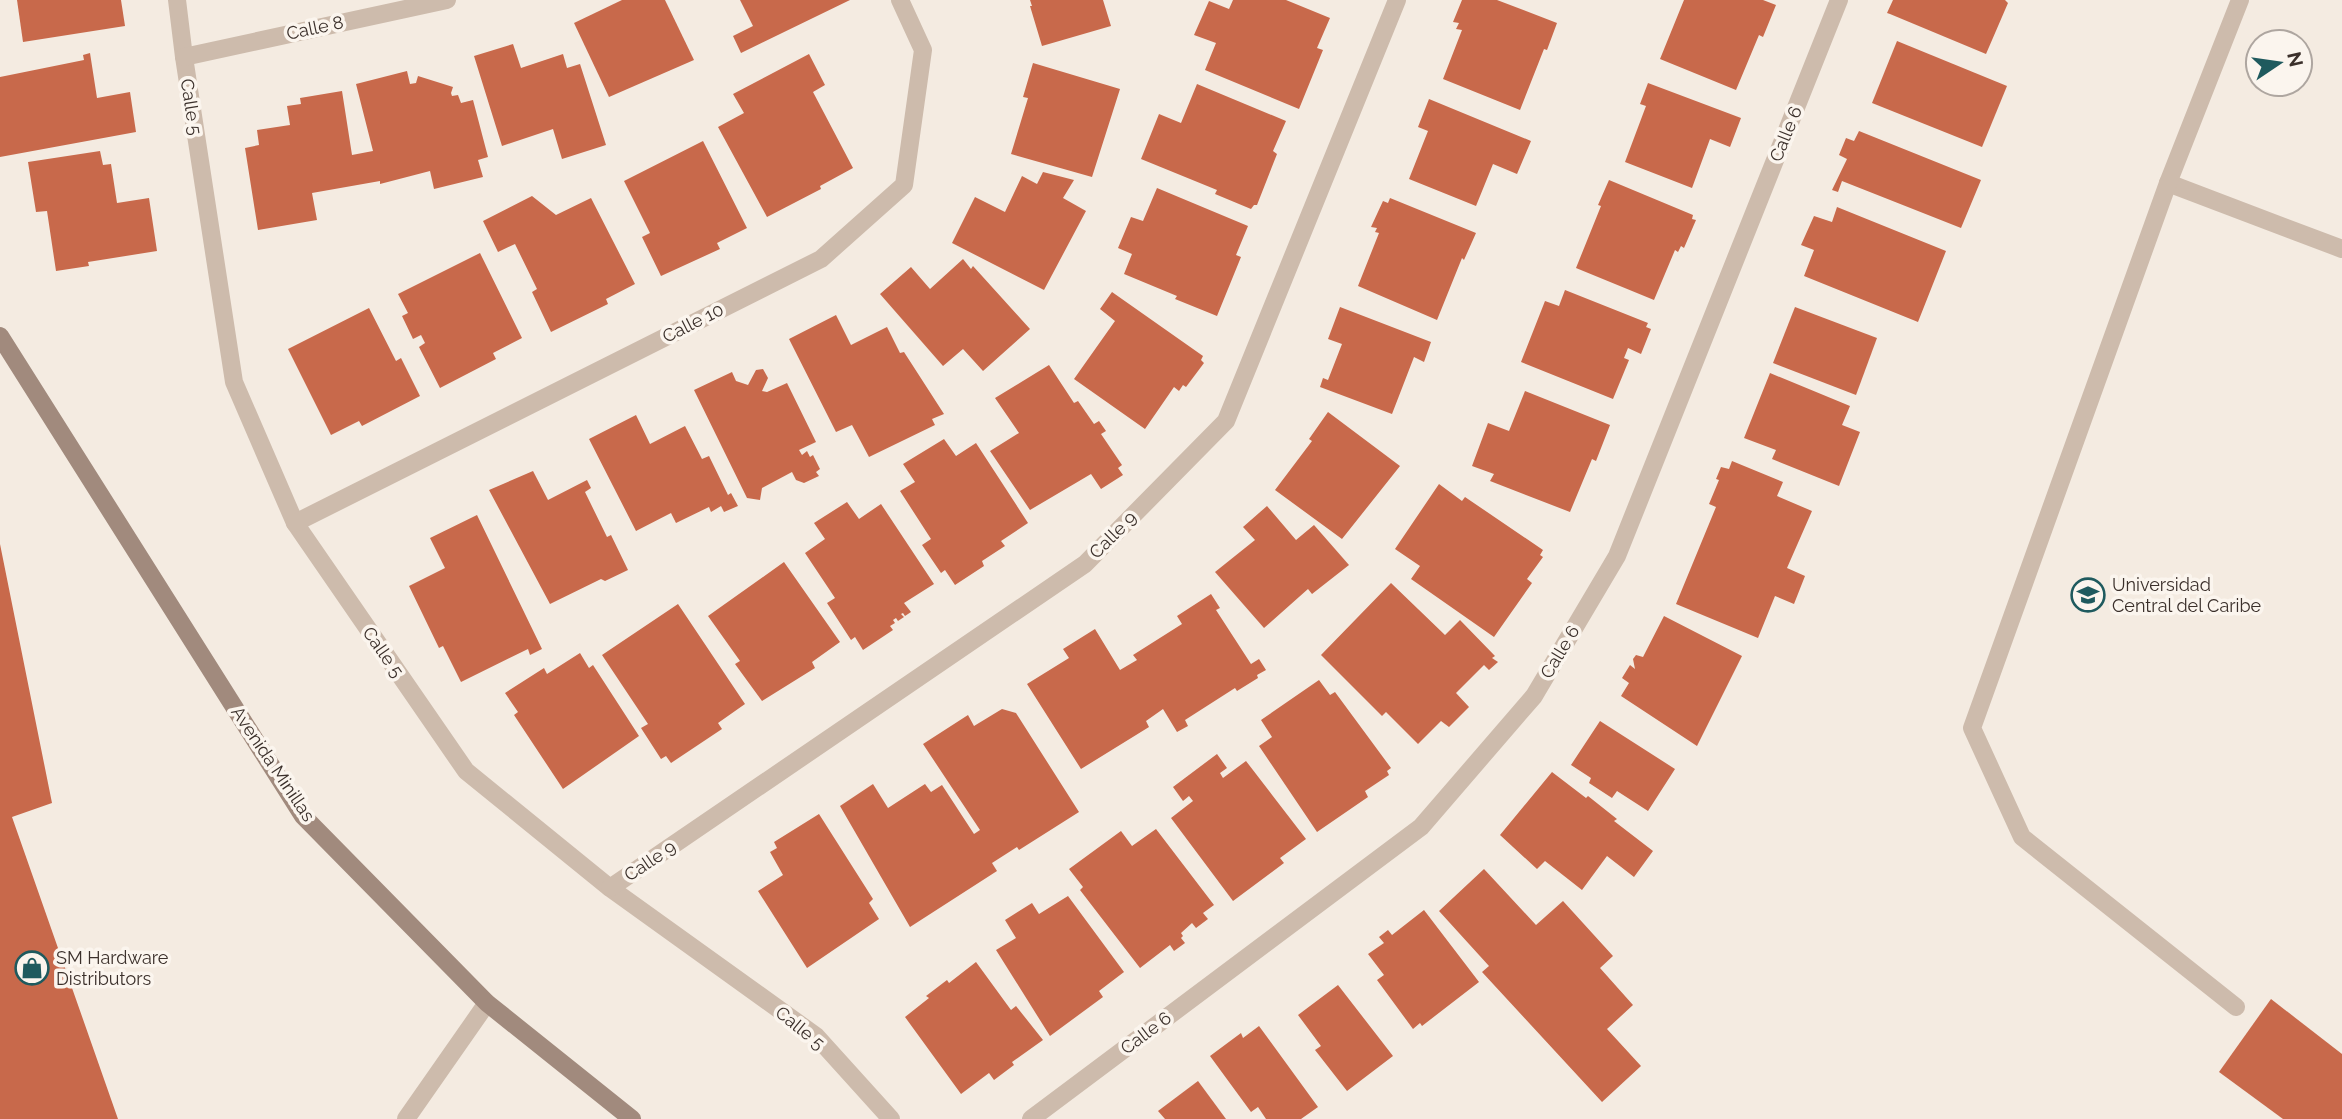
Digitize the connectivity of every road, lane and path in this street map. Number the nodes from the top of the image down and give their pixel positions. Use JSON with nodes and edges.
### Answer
{"nodes":[{"id":1,"x":177,"y":0,"type":"edge"},
{"id":2,"x":447,"y":0,"type":"edge"},
{"id":3,"x":900,"y":0,"type":"edge"},
{"id":4,"x":1397,"y":0,"type":"edge"},
{"id":5,"x":1839,"y":0,"type":"edge"},
{"id":6,"x":2240,"y":0,"type":"edge"},
{"id":7,"x":184,"y":57,"type":"junction"},
{"id":8,"x":2168,"y":183,"type":"junction"},
{"id":9,"x":2342,"y":249,"type":"edge"},
{"id":10,"x":0,"y":336,"type":"edge"},
{"id":11,"x":295,"y":523,"type":"junction"},
{"id":12,"x":610,"y":888,"type":"junction"},
{"id":13,"x":487,"y":1003,"type":"junction"},
{"id":14,"x":2236,"y":1007,"type":"dead end"},
{"id":15,"x":405,"y":1119,"type":"edge"},
{"id":16,"x":632,"y":1119,"type":"edge"},
{"id":17,"x":891,"y":1119,"type":"edge"},
{"id":18,"x":1031,"y":1119,"type":"edge"}],
"edges":[{"from":1,"to":7,"type":"street","name":"Calle 5"},
{"from":2,"to":7,"type":"street","name":"Calle 8"},
{"from":3,"to":11,"type":"street","name":"Calle 10"},
{"from":4,"to":12,"type":"street","name":"Calle 9"},
{"from":5,"to":18,"type":"street","name":"Calle 6"},
{"from":6,"to":8,"type":"street"},
{"from":7,"to":11,"type":"street","name":"Calle 5"},
{"from":8,"to":9,"type":"street"},
{"from":8,"to":14,"type":"street"},
{"from":10,"to":13,"type":"main road","name":"Avenida Minillas"},
{"from":11,"to":12,"type":"street","name":"Calle 5"},
{"from":12,"to":17,"type":"street","name":"Calle 5"},
{"from":13,"to":15,"type":"street"},
{"from":13,"to":16,"type":"main road","name":"Avenida Minillas"}]}
